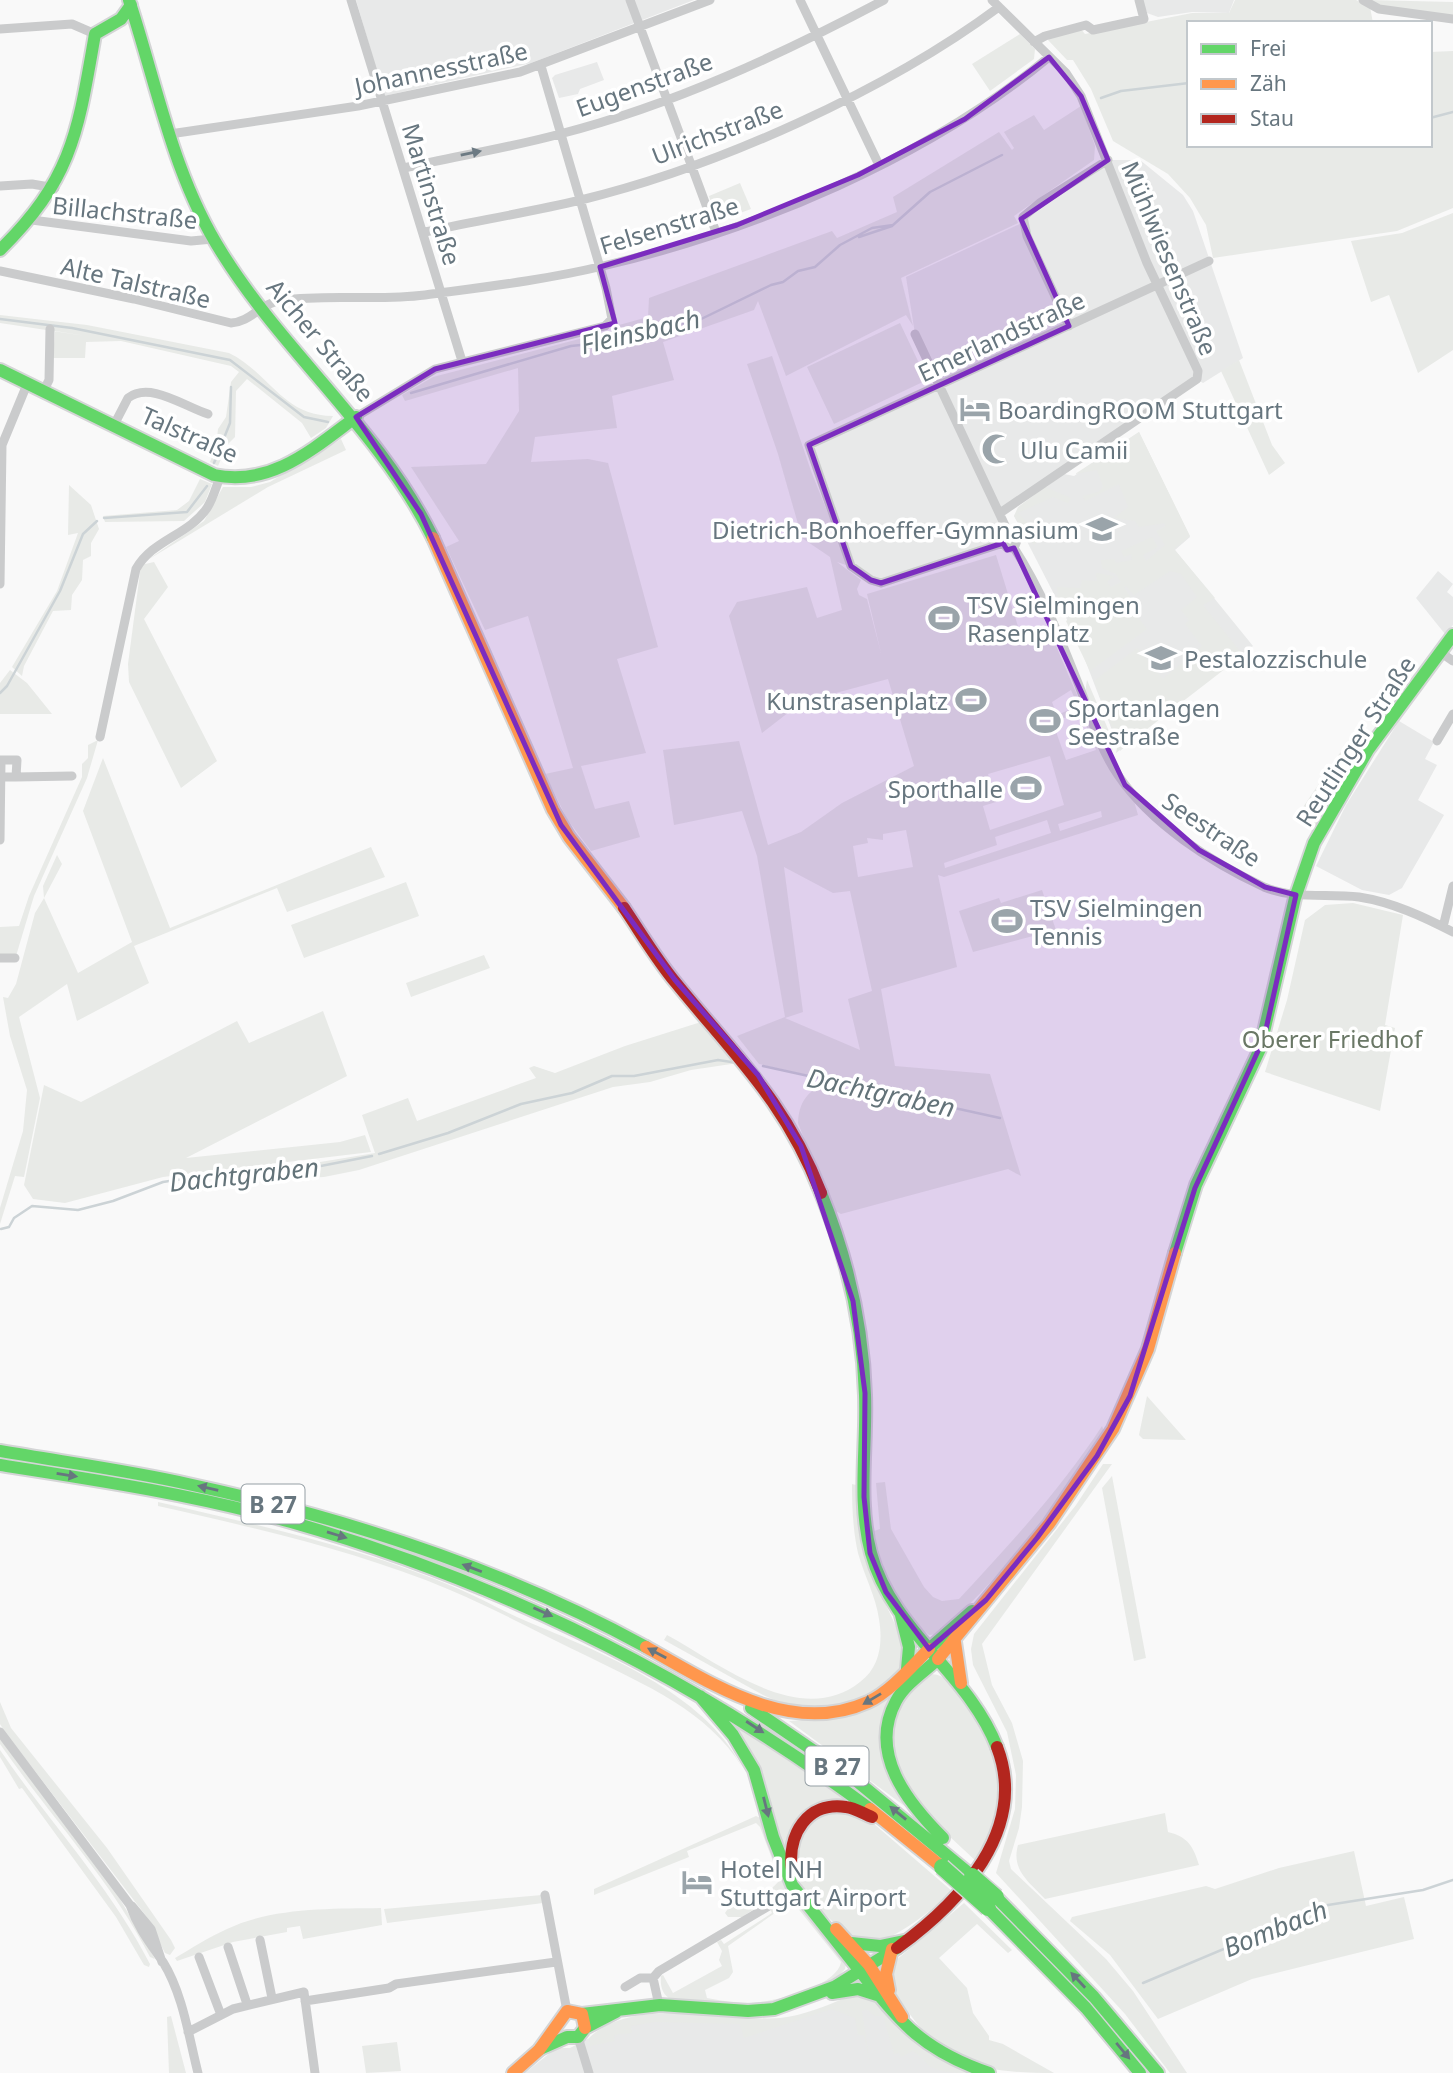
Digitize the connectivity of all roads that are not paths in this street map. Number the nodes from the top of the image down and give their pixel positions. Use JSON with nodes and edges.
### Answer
{"nodes":[{"id":1,"x":351,"y":0,"type":"edge"},
{"id":2,"x":630,"y":0,"type":"edge"},
{"id":3,"x":710,"y":0,"type":"edge"},
{"id":4,"x":800,"y":0,"type":"edge"},
{"id":5,"x":884,"y":0,"type":"edge"},
{"id":6,"x":992,"y":0,"type":"edge"},
{"id":7,"x":1139,"y":0,"type":"edge"},
{"id":8,"x":1363,"y":0,"type":"edge"},
{"id":9,"x":130,"y":3,"type":"edge"},
{"id":10,"x":999,"y":7,"type":"junction"},
{"id":11,"x":1453,"y":19,"type":"edge"},
{"id":12,"x":640,"y":28,"type":"junction"},
{"id":13,"x":0,"y":29,"type":"edge"},
{"id":14,"x":95,"y":34,"type":"junction"},
{"id":15,"x":817,"y":35,"type":"junction"},
{"id":16,"x":1034,"y":42,"type":"junction"},
{"id":17,"x":1049,"y":57,"type":"junction"},
{"id":18,"x":541,"y":66,"type":"junction"},
{"id":19,"x":666,"y":98,"type":"junction"},
{"id":20,"x":847,"y":99,"type":"junction"},
{"id":21,"x":383,"y":101,"type":"junction"},
{"id":22,"x":170,"y":134,"type":"junction"},
{"id":23,"x":561,"y":134,"type":"junction"},
{"id":24,"x":1108,"y":160,"type":"junction"},
{"id":25,"x":691,"y":164,"type":"junction"},
{"id":26,"x":878,"y":165,"type":"junction"},
{"id":27,"x":404,"y":168,"type":"junction"},
{"id":28,"x":0,"y":186,"type":"edge"},
{"id":29,"x":55,"y":188,"type":"junction"},
{"id":30,"x":581,"y":200,"type":"junction"},
{"id":31,"x":32,"y":220,"type":"junction"},
{"id":32,"x":425,"y":232,"type":"junction"},
{"id":33,"x":716,"y":232,"type":"junction"},
{"id":34,"x":214,"y":239,"type":"junction"},
{"id":35,"x":0,"y":250,"type":"edge"},
{"id":36,"x":1209,"y":261,"type":"dead end"},
{"id":37,"x":600,"y":267,"type":"junction"},
{"id":38,"x":0,"y":271,"type":"edge"},
{"id":39,"x":1157,"y":285,"type":"junction"},
{"id":40,"x":442,"y":292,"type":"junction"},
{"id":41,"x":260,"y":309,"type":"junction"},
{"id":42,"x":1069,"y":326,"type":"junction"},
{"id":43,"x":50,"y":329,"type":"dead end"},
{"id":44,"x":915,"y":334,"type":"dead end"},
{"id":45,"x":462,"y":361,"type":"junction"},
{"id":46,"x":0,"y":370,"type":"edge"},
{"id":47,"x":28,"y":382,"type":"junction"},
{"id":48,"x":938,"y":386,"type":"junction"},
{"id":49,"x":44,"y":390,"type":"junction"},
{"id":50,"x":208,"y":414,"type":"dead end"},
{"id":51,"x":356,"y":417,"type":"junction"},
{"id":52,"x":114,"y":425,"type":"junction"},
{"id":53,"x":1,"y":456,"type":"edge"},
{"id":54,"x":220,"y":477,"type":"junction"},
{"id":55,"x":1000,"y":513,"type":"junction"},
{"id":56,"x":1009,"y":534,"type":"junction"},
{"id":57,"x":1,"y":539,"type":"edge"},
{"id":58,"x":1003,"y":543,"type":"junction"},
{"id":59,"x":1014,"y":548,"type":"junction"},
{"id":60,"x":0,"y":584,"type":"edge"},
{"id":61,"x":1453,"y":635,"type":"edge"},
{"id":62,"x":1447,"y":656,"type":"edge"},
{"id":63,"x":1453,"y":714,"type":"edge"},
{"id":64,"x":100,"y":737,"type":"dead end"},
{"id":65,"x":1437,"y":741,"type":"dead end"},
{"id":66,"x":72,"y":776,"type":"dead end"},
{"id":67,"x":1,"y":777,"type":"edge"},
{"id":68,"x":16,"y":777,"type":"junction"},
{"id":69,"x":0,"y":840,"type":"edge"},
{"id":70,"x":1453,"y":886,"type":"edge"},
{"id":71,"x":1296,"y":895,"type":"junction"},
{"id":72,"x":1443,"y":927,"type":"junction"},
{"id":73,"x":1453,"y":932,"type":"edge"},
{"id":74,"x":0,"y":958,"type":"edge"},
{"id":75,"x":15,"y":958,"type":"dead end"},
{"id":76,"x":0,"y":1451,"type":"edge"},
{"id":77,"x":0,"y":1465,"type":"edge"},
{"id":78,"x":986,"y":1600,"type":"junction"},
{"id":79,"x":901,"y":1615,"type":"junction"},
{"id":80,"x":955,"y":1642,"type":"junction"},
{"id":81,"x":934,"y":1654,"type":"junction"},
{"id":82,"x":907,"y":1669,"type":"junction"},
{"id":83,"x":961,"y":1683,"type":"junction"},
{"id":84,"x":716,"y":1686,"type":"junction"},
{"id":85,"x":697,"y":1691,"type":"junction"},
{"id":86,"x":0,"y":1732,"type":"edge"},
{"id":87,"x":884,"y":1819,"type":"junction"},
{"id":88,"x":946,"y":1862,"type":"junction"},
{"id":89,"x":545,"y":1895,"type":"dead end"},
{"id":90,"x":779,"y":1900,"type":"dead end"},
{"id":91,"x":992,"y":1903,"type":"junction"},
{"id":92,"x":260,"y":1940,"type":"dead end"},
{"id":93,"x":851,"y":1942,"type":"junction"},
{"id":94,"x":898,"y":1945,"type":"junction"},
{"id":95,"x":228,"y":1947,"type":"dead end"},
{"id":96,"x":199,"y":1957,"type":"dead end"},
{"id":97,"x":556,"y":1962,"type":"junction"},
{"id":98,"x":864,"y":1968,"type":"junction"},
{"id":99,"x":653,"y":1978,"type":"junction"},
{"id":100,"x":625,"y":1987,"type":"dead end"},
{"id":101,"x":883,"y":1994,"type":"junction"},
{"id":102,"x":821,"y":1995,"type":"junction"},
{"id":103,"x":272,"y":1997,"type":"junction"},
{"id":104,"x":304,"y":1997,"type":"junction"},
{"id":105,"x":247,"y":2004,"type":"junction"},
{"id":106,"x":659,"y":2005,"type":"junction"},
{"id":107,"x":221,"y":2015,"type":"junction"},
{"id":108,"x":573,"y":2025,"type":"junction"},
{"id":109,"x":188,"y":2032,"type":"junction"},
{"id":110,"x":198,"y":2073,"type":"edge"},
{"id":111,"x":315,"y":2073,"type":"edge"},
{"id":112,"x":513,"y":2073,"type":"edge"},
{"id":113,"x":589,"y":2073,"type":"edge"},
{"id":114,"x":989,"y":2073,"type":"edge"},
{"id":115,"x":1140,"y":2073,"type":"edge"},
{"id":116,"x":1158,"y":2073,"type":"edge"}],
"edges":[{"from":1,"to":21,"type":"street","name":"Martinstraße"},
{"from":2,"to":12,"type":"street"},
{"from":3,"to":12,"type":"street","name":"Johannesstraße"},
{"from":4,"to":15,"type":"street"},
{"from":5,"to":15,"type":"street","name":"Eugenstraße"},
{"from":6,"to":10,"type":"street","name":"Mühlwiesenstraße"},
{"from":7,"to":16,"type":"street"},
{"from":8,"to":11,"type":"street"},
{"from":9,"to":14,"type":"main road"},
{"from":9,"to":22,"type":"main road","name":"Aicher Straße"},
{"from":10,"to":16,"type":"street","name":"Mühlwiesenstraße"},
{"from":10,"to":20,"type":"street","name":"Ulrichstraße"},
{"from":12,"to":18,"type":"street","name":"Johannesstraße"},
{"from":12,"to":19,"type":"street"},
{"from":13,"to":14,"type":"street"},
{"from":14,"to":29,"type":"main road"},
{"from":15,"to":19,"type":"street","name":"Eugenstraße"},
{"from":15,"to":20,"type":"street"},
{"from":16,"to":17,"type":"street","name":"Mühlwiesenstraße"},
{"from":17,"to":24,"type":"street","name":"Mühlwiesenstraße"},
{"from":17,"to":26,"type":"street","name":"Felsenstraße"},
{"from":18,"to":21,"type":"street","name":"Johannesstraße"},
{"from":18,"to":23,"type":"street"},
{"from":19,"to":23,"type":"street","name":"Eugenstraße"},
{"from":19,"to":25,"type":"street"},
{"from":20,"to":25,"type":"street","name":"Ulrichstraße"},
{"from":20,"to":26,"type":"street"},
{"from":21,"to":22,"type":"street","name":"Johannesstraße"},
{"from":21,"to":27,"type":"street","name":"Martinstraße"},
{"from":22,"to":34,"type":"main road","name":"Aicher Straße"},
{"from":27,"to":23,"type":"street","name":"Eugenstraße","one_way":true},
{"from":23,"to":30,"type":"street"},
{"from":24,"to":39,"type":"street","name":"Mühlwiesenstraße"},
{"from":24,"to":42,"type":"street"},
{"from":25,"to":30,"type":"street","name":"Ulrichstraße"},
{"from":25,"to":33,"type":"street"},
{"from":26,"to":33,"type":"street","name":"Felsenstraße"},
{"from":27,"to":32,"type":"street","name":"Martinstraße"},
{"from":28,"to":29,"type":"street"},
{"from":29,"to":31,"type":"main road"},
{"from":30,"to":32,"type":"street","name":"Ulrichstraße"},
{"from":30,"to":37,"type":"street"},
{"from":31,"to":34,"type":"street","name":"Billachstraße"},
{"from":31,"to":35,"type":"main road"},
{"from":32,"to":40,"type":"street","name":"Martinstraße"},
{"from":33,"to":37,"type":"street","name":"Felsenstraße"},
{"from":34,"to":41,"type":"main road","name":"Aicher Straße"},
{"from":36,"to":39,"type":"street","name":"Emerlandstraße"},
{"from":37,"to":40,"type":"street","name":"Felsenstraße"},
{"from":37,"to":45,"type":"street"},
{"from":38,"to":41,"type":"street","name":"Alte Talstraße"},
{"from":39,"to":42,"type":"street","name":"Emerlandstraße"},
{"from":39,"to":55,"type":"street","name":"Mühlwiesenstraße"},
{"from":40,"to":41,"type":"street","name":"Felsenstraße"},
{"from":40,"to":45,"type":"street","name":"Martinstraße"},
{"from":41,"to":51,"type":"main road","name":"Aicher Straße"},
{"from":42,"to":48,"type":"street","name":"Emerlandstraße"},
{"from":43,"to":49,"type":"street"},
{"from":44,"to":48,"type":"street","name":"Seestraße"},
{"from":45,"to":51,"type":"street"},
{"from":46,"to":47,"type":"main road","name":"Talstraße"},
{"from":47,"to":49,"type":"main road","name":"Talstraße"},
{"from":47,"to":53,"type":"street"},
{"from":48,"to":55,"type":"street","name":"Seestraße"},
{"from":48,"to":58,"type":"street","name":"Emerlandstraße"},
{"from":49,"to":52,"type":"main road","name":"Talstraße"},
{"from":50,"to":52,"type":"street","name":"Talstraße"},
{"from":51,"to":54,"type":"main road","name":"Talstraße"},
{"from":51,"to":79,"type":"main road","name":"Aicher Straße"},
{"from":52,"to":54,"type":"main road","name":"Talstraße"},
{"from":53,"to":57,"type":"street"},
{"from":54,"to":64,"type":"street"},
{"from":55,"to":56,"type":"street","name":"Seestraße"},
{"from":56,"to":58,"type":"street"},
{"from":56,"to":59,"type":"street","name":"Seestraße"},
{"from":57,"to":60,"type":"street"},
{"from":58,"to":59,"type":"street"},
{"from":59,"to":71,"type":"street","name":"Seestraße"},
{"from":61,"to":62,"type":"main road","name":"Reutlinger Straße"},
{"from":62,"to":71,"type":"main road","name":"Reutlinger Straße"},
{"from":63,"to":65,"type":"street"},
{"from":66,"to":68,"type":"street"},
{"from":67,"to":68,"type":"street"},
{"from":67,"to":68,"type":"street"},
{"from":67,"to":69,"type":"street"},
{"from":70,"to":72,"type":"street"},
{"from":71,"to":72,"type":"street","name":"Seestraße"},
{"from":71,"to":78,"type":"main road","name":"Reutlinger Straße"},
{"from":72,"to":73,"type":"street","name":"Seestraße"},
{"from":74,"to":75,"type":"street"},
{"from":84,"to":76,"type":"main road","number":"B 27","one_way":true},
{"from":77,"to":85,"type":"main road","number":"B 27","one_way":true},
{"from":78,"to":80,"type":"main road"},
{"from":78,"to":81,"type":"main road"},
{"from":79,"to":81,"type":"main road"},
{"from":79,"to":82,"type":"main road"},
{"from":80,"to":81,"type":"main road"},
{"from":80,"to":83,"type":"main road"},
{"from":81,"to":82,"type":"main road"},
{"from":81,"to":83,"type":"main road"},
{"from":81,"to":88,"type":"main road"},
{"from":82,"to":84,"type":"main road","one_way":true},
{"from":83,"to":94,"type":"main road"},
{"from":88,"to":84,"type":"main road","number":"B 27","one_way":true},
{"from":85,"to":87,"type":"main road","number":"B 27","one_way":true},
{"from":85,"to":98,"type":"main road","one_way":true},
{"from":86,"to":109,"type":"street"},
{"from":87,"to":88,"type":"main road","number":"B 27"},
{"from":87,"to":93,"type":"main road","number":"B 27"},
{"from":88,"to":91,"type":"main road","number":"B 27","bridge":true},
{"from":89,"to":97,"type":"street"},
{"from":90,"to":99,"type":"street"},
{"from":91,"to":115,"type":"main road","number":"B 27","one_way":true},
{"from":116,"to":91,"type":"main road","number":"B 27","one_way":true},
{"from":92,"to":103,"type":"street"},
{"from":93,"to":94,"type":"main road"},
{"from":93,"to":98,"type":"main road"},
{"from":94,"to":98,"type":"main road"},
{"from":94,"to":101,"type":"main road"},
{"from":95,"to":105,"type":"street"},
{"from":96,"to":107,"type":"street"},
{"from":97,"to":104,"type":"street"},
{"from":97,"to":108,"type":"street"},
{"from":98,"to":101,"type":"main road"},
{"from":98,"to":102,"type":"main road"},
{"from":99,"to":100,"type":"street"},
{"from":99,"to":106,"type":"street"},
{"from":101,"to":102,"type":"main road"},
{"from":101,"to":114,"type":"main road"},
{"from":102,"to":106,"type":"main road"},
{"from":103,"to":104,"type":"street"},
{"from":103,"to":105,"type":"street"},
{"from":104,"to":111,"type":"street"},
{"from":105,"to":107,"type":"street"},
{"from":106,"to":108,"type":"main road"},
{"from":107,"to":109,"type":"street"},
{"from":108,"to":112,"type":"main road"},
{"from":108,"to":113,"type":"street"},
{"from":109,"to":110,"type":"street"}]}
